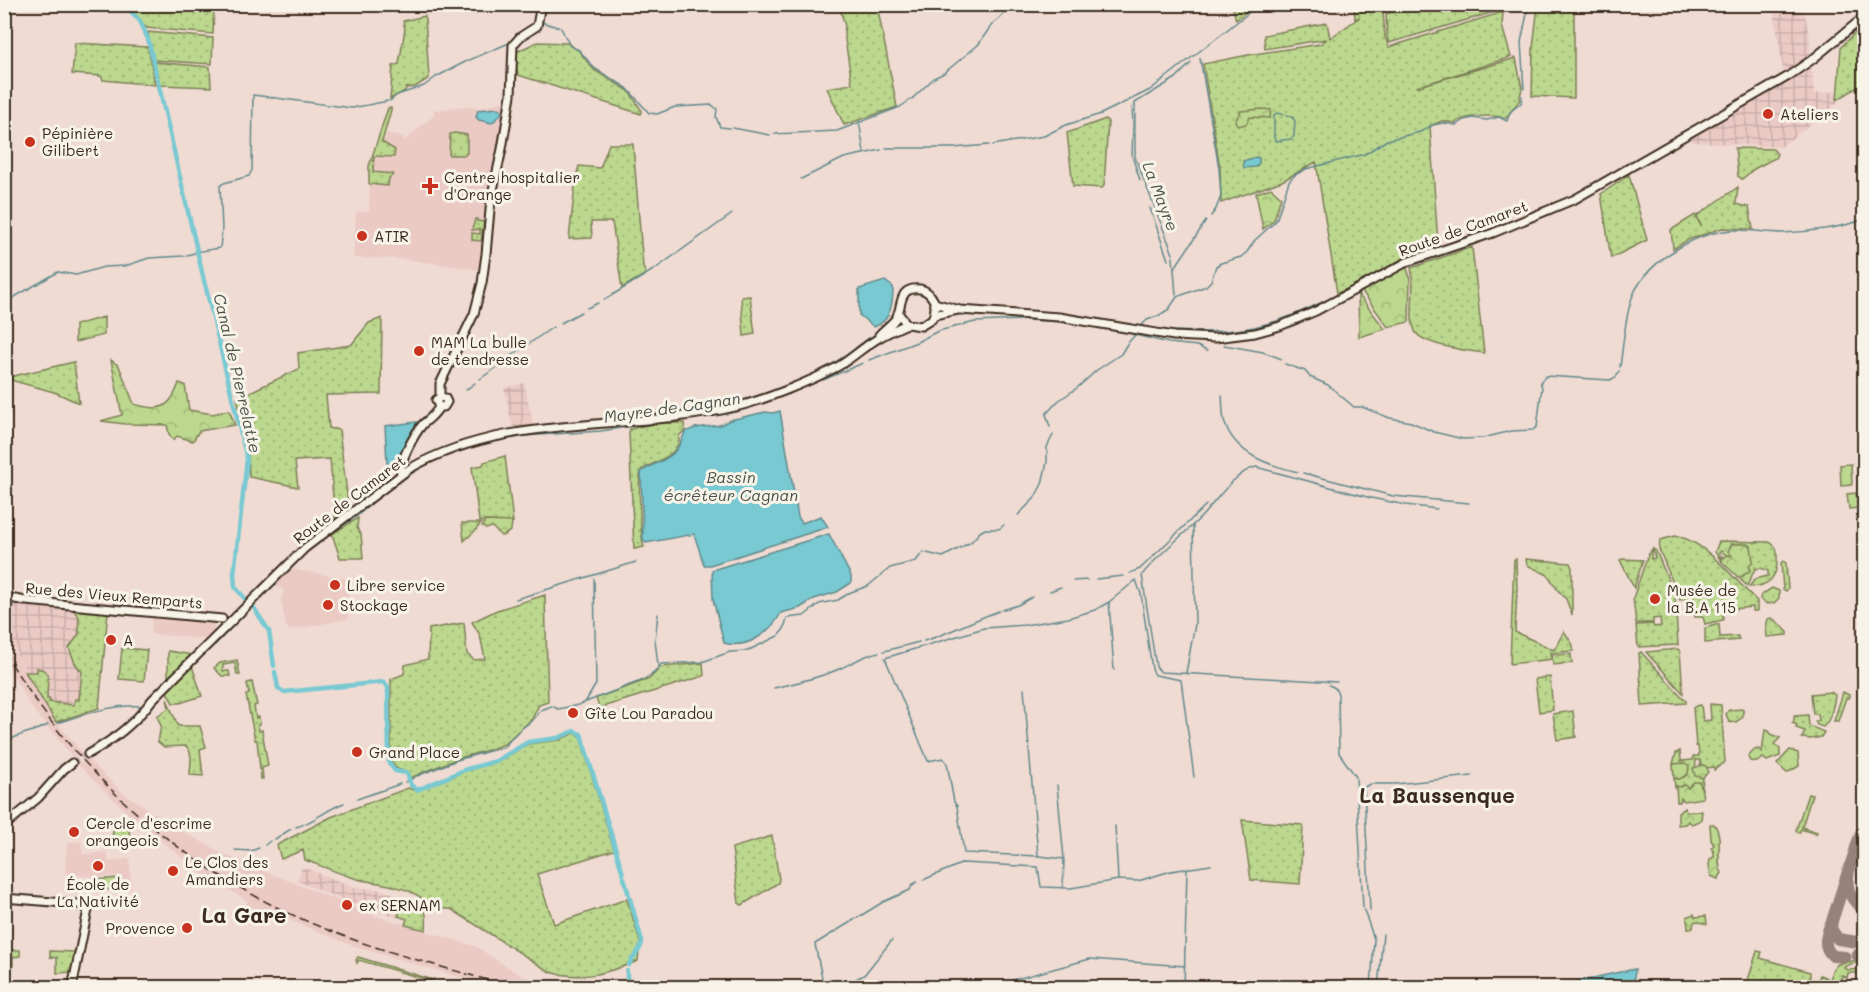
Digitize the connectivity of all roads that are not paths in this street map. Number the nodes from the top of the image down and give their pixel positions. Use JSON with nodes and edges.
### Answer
{"nodes":[{"id":1,"x":541,"y":4,"type":"edge"},
{"id":2,"x":1864,"y":17,"type":"edge"},
{"id":3,"x":934,"y":303,"type":"junction"},
{"id":4,"x":960,"y":310,"type":"junction"},
{"id":5,"x":898,"y":313,"type":"junction"},
{"id":6,"x":934,"y":315,"type":"junction"},
{"id":7,"x":907,"y":324,"type":"junction"},
{"id":8,"x":874,"y":341,"type":"junction"},
{"id":9,"x":401,"y":475,"type":"junction"},
{"id":10,"x":4,"y":597,"type":"edge"},
{"id":11,"x":226,"y":622,"type":"junction"},
{"id":12,"x":88,"y":754,"type":"tunnel mouth"},
{"id":13,"x":72,"y":763,"type":"tunnel mouth"},
{"id":14,"x":4,"y":824,"type":"edge"},
{"id":15,"x":4,"y":898,"type":"edge"},
{"id":16,"x":72,"y":987,"type":"edge"}],
"edges":[{"from":1,"to":9,"type":"main road"},
{"from":2,"to":4,"type":"main road","name":"Route de Camaret"},
{"from":3,"to":4,"type":"main road","name":"Route de Camaret"},
{"from":3,"to":5,"type":"main road","name":"Route de Camaret"},
{"from":3,"to":6,"type":"main road"},
{"from":4,"to":6,"type":"main road","name":"Route de Camaret"},
{"from":5,"to":7,"type":"main road"},
{"from":5,"to":8,"type":"main road","name":"Route de Camaret"},
{"from":6,"to":7,"type":"main road","name":"Route de Camaret"},
{"from":7,"to":8,"type":"main road","name":"Route de Camaret"},
{"from":8,"to":9,"type":"main road","name":"Route de Camaret"},
{"from":9,"to":11,"type":"main road","name":"Route de Camaret"},
{"from":10,"to":11,"type":"main road","name":"Rue des Vieux Remparts"},
{"from":11,"to":12,"type":"main road","name":"Route de Camaret"},
{"from":13,"to":14,"type":"main road"},
{"from":15,"to":16,"type":"main road"}]}
